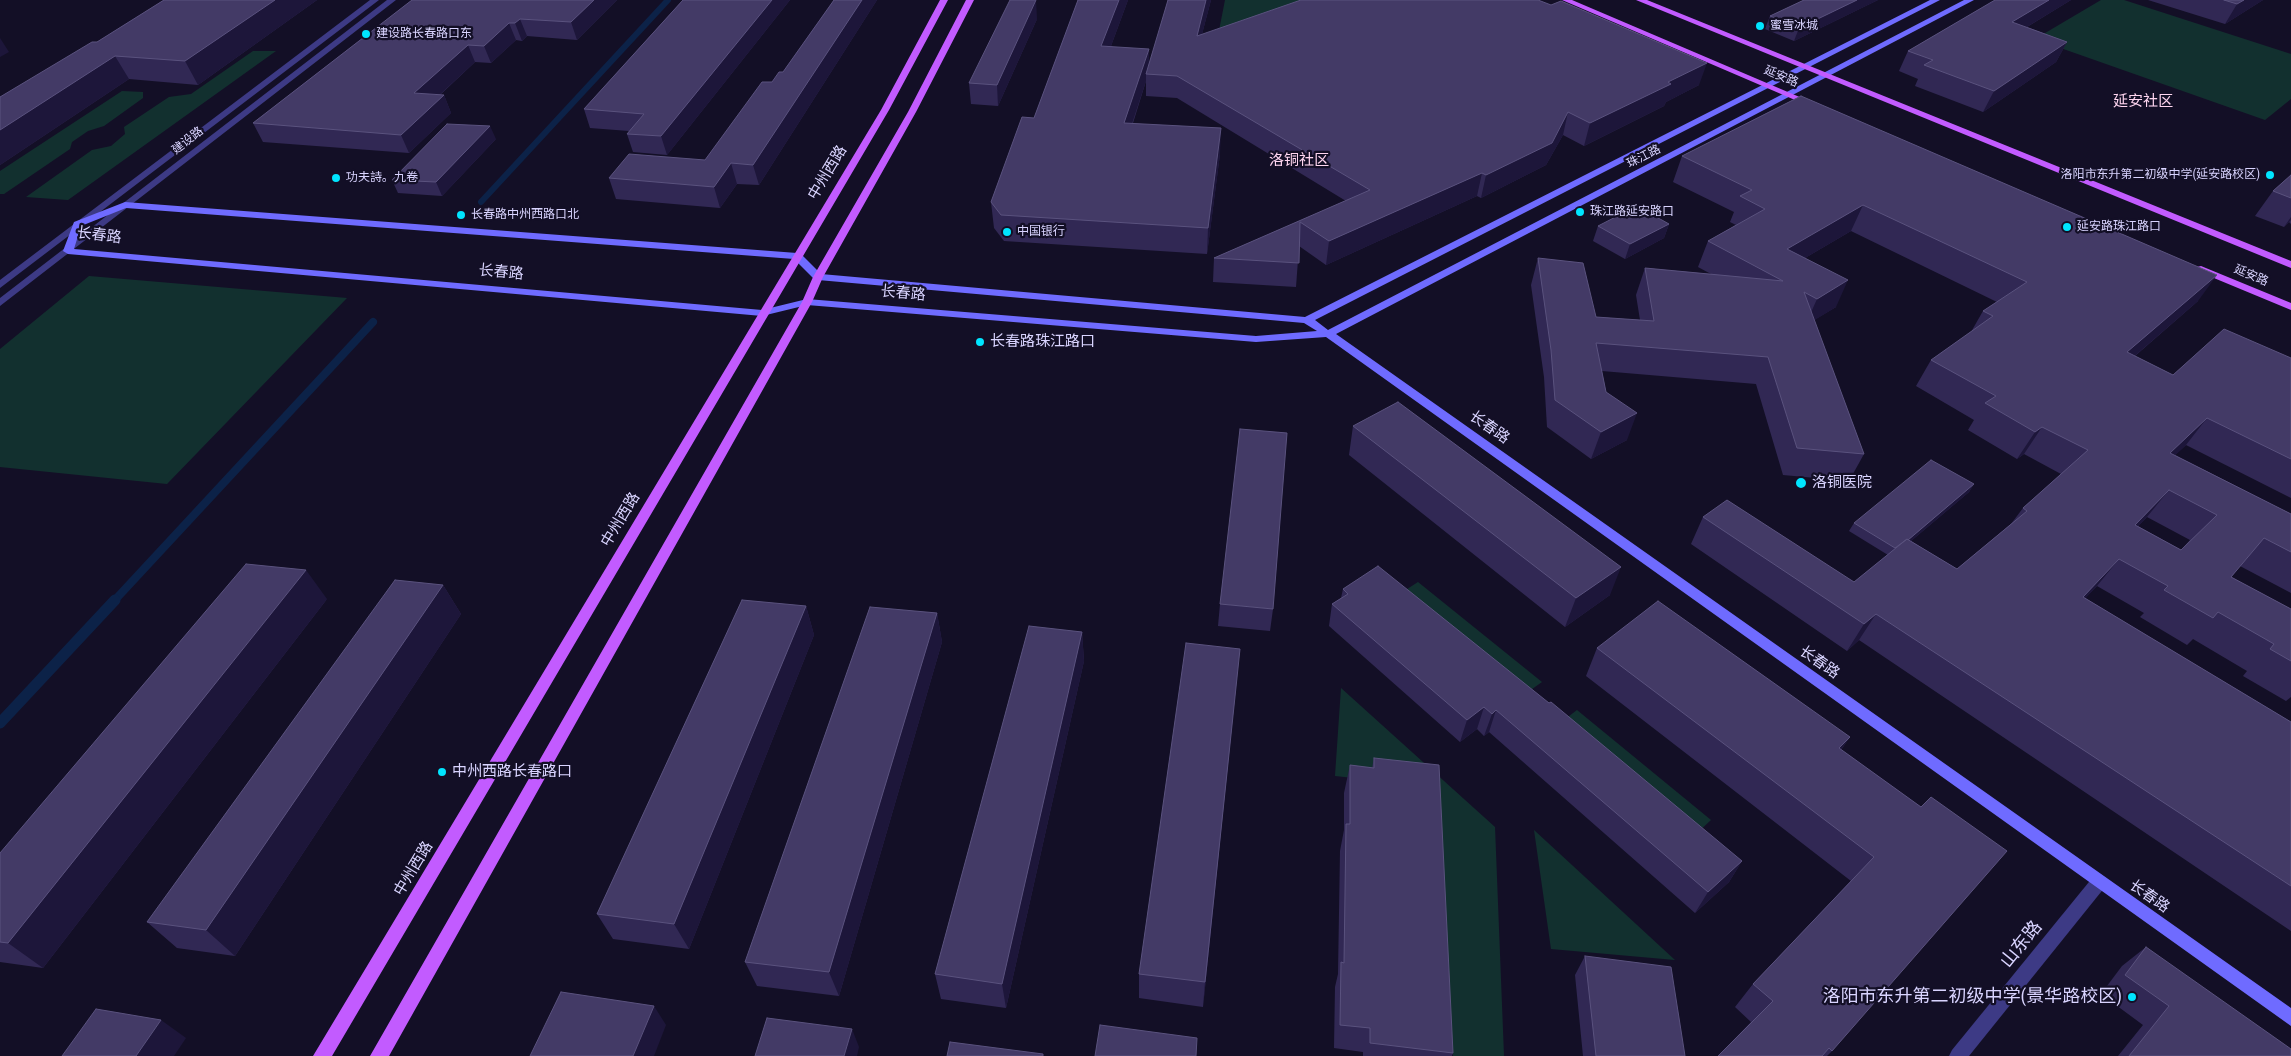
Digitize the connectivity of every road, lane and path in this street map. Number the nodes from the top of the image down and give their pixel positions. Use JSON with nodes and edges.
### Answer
{"nodes":[{"id":1,"x":375,"y":0,"type":"edge"},
{"id":2,"x":392,"y":0,"type":"edge"},
{"id":3,"x":944,"y":0,"type":"edge"},
{"id":4,"x":970,"y":0,"type":"edge"},
{"id":5,"x":1566,"y":0,"type":"edge"},
{"id":6,"x":1640,"y":0,"type":"edge"},
{"id":7,"x":1936,"y":0,"type":"edge"},
{"id":8,"x":1970,"y":0,"type":"edge"},
{"id":9,"x":1805,"y":68,"type":"junction"},
{"id":10,"x":1826,"y":76,"type":"junction"},
{"id":11,"x":1770,"y":86,"type":"junction"},
{"id":12,"x":1791,"y":95,"type":"junction"},
{"id":13,"x":1818,"y":107,"type":"edge"},
{"id":14,"x":126,"y":205,"type":"junction"},
{"id":15,"x":77,"y":224,"type":"junction"},
{"id":16,"x":68,"y":251,"type":"junction"},
{"id":17,"x":797,"y":256,"type":"junction"},
{"id":18,"x":2191,"y":264,"type":"edge"},
{"id":19,"x":2291,"y":265,"type":"edge"},
{"id":20,"x":818,"y":277,"type":"junction"},
{"id":21,"x":0,"y":285,"type":"edge"},
{"id":22,"x":807,"y":302,"type":"junction"},
{"id":23,"x":0,"y":303,"type":"edge"},
{"id":24,"x":2291,"y":307,"type":"edge"},
{"id":25,"x":762,"y":313,"type":"junction"},
{"id":26,"x":1307,"y":320,"type":"junction"},
{"id":27,"x":1328,"y":334,"type":"junction"},
{"id":28,"x":2099,"y":882,"type":"junction"},
{"id":29,"x":2291,"y":1018,"type":"edge"},
{"id":30,"x":322,"y":1056,"type":"edge"},
{"id":31,"x":379,"y":1056,"type":"edge"},
{"id":32,"x":1958,"y":1056,"type":"edge"}],
"edges":[{"from":1,"to":15,"type":"street","name":"建设路"},
{"from":2,"to":14,"type":"street","name":"建设路"},
{"from":3,"to":17,"type":"main road","name":"中州西路"},
{"from":4,"to":20,"type":"main road"},
{"from":5,"to":11,"type":"main road","name":"延安路"},
{"from":6,"to":9,"type":"main road","name":"延安路"},
{"from":7,"to":9,"type":"main road","name":"珠江路"},
{"from":8,"to":10,"type":"main road","name":"珠江路"},
{"from":9,"to":10,"type":"main road","name":"延安路"},
{"from":9,"to":11,"type":"main road","name":"珠江路"},
{"from":10,"to":12,"type":"main road","name":"珠江路"},
{"from":10,"to":19,"type":"main road","name":"延安路"},
{"from":11,"to":12,"type":"main road","name":"延安路"},
{"from":11,"to":26,"type":"main road","name":"珠江路"},
{"from":12,"to":13,"type":"main road","name":"延安路"},
{"from":12,"to":27,"type":"main road","name":"珠江路"},
{"from":14,"to":15,"type":"main road","name":"长春路"},
{"from":14,"to":16,"type":"street","name":"建设路"},
{"from":14,"to":17,"type":"main road","name":"长春路"},
{"from":15,"to":16,"type":"main road","name":"长春路"},
{"from":15,"to":21,"type":"street","name":"建设路"},
{"from":16,"to":23,"type":"street","name":"建设路"},
{"from":16,"to":25,"type":"main road","name":"长春路"},
{"from":17,"to":20,"type":"main road"},
{"from":17,"to":25,"type":"main road","name":"中州西路"},
{"from":18,"to":24,"type":"main road","name":"延安路"},
{"from":20,"to":22,"type":"main road"},
{"from":20,"to":26,"type":"main road","name":"长春路"},
{"from":22,"to":25,"type":"main road","name":"长春路"},
{"from":22,"to":27,"type":"main road","name":"长春路"},
{"from":22,"to":31,"type":"main road"},
{"from":25,"to":30,"type":"main road","name":"中州西路"},
{"from":26,"to":27,"type":"main road","name":"长春路"},
{"from":27,"to":28,"type":"main road","name":"长春路"},
{"from":28,"to":29,"type":"main road","name":"长春路"},
{"from":28,"to":32,"type":"street","name":"山东路"}]}
